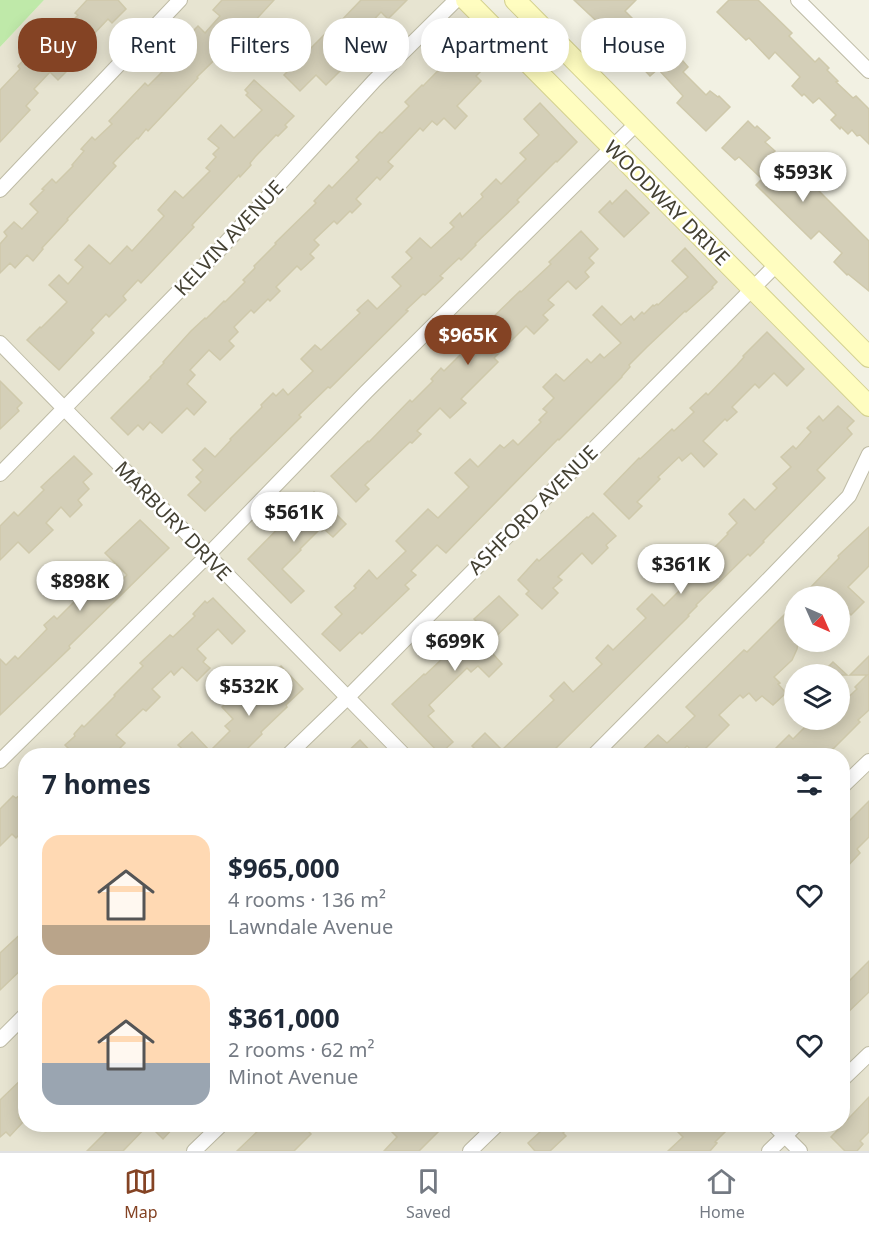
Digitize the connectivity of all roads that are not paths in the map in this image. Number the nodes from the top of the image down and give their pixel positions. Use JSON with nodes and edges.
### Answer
{"nodes":[{"id":1,"x":180,"y":0,"type":"edge"},
{"id":2,"x":456,"y":0,"type":"edge"},
{"id":3,"x":466,"y":0,"type":"edge"},
{"id":4,"x":515,"y":0,"type":"edge"},
{"id":5,"x":798,"y":0,"type":"edge"},
{"id":6,"x":869,"y":71,"type":"edge"},
{"id":7,"x":637,"y":123,"type":"junction"},
{"id":8,"x":612,"y":147,"type":"junction"},
{"id":9,"x":0,"y":190,"type":"edge"},
{"id":10,"x":777,"y":264,"type":"junction"},
{"id":11,"x":753,"y":289,"type":"junction"},
{"id":12,"x":0,"y":344,"type":"edge"},
{"id":13,"x":869,"y":357,"type":"edge"},
{"id":14,"x":869,"y":406,"type":"edge"},
{"id":15,"x":64,"y":409,"type":"junction"},
{"id":16,"x":869,"y":454,"type":"edge"},
{"id":17,"x":0,"y":474,"type":"edge"},
{"id":18,"x":208,"y":555,"type":"junction"},
{"id":19,"x":347,"y":698,"type":"junction"},
{"id":20,"x":295,"y":748,"type":"edge"},
{"id":21,"x":397,"y":748,"type":"edge"},
{"id":22,"x":601,"y":748,"type":"edge"},
{"id":23,"x":0,"y":761,"type":"edge"},
{"id":24,"x":869,"y":761,"type":"edge"},
{"id":25,"x":850,"y":779,"type":"edge"},
{"id":26,"x":18,"y":1022,"type":"edge"},
{"id":27,"x":0,"y":1040,"type":"edge"},
{"id":28,"x":869,"y":1054,"type":"edge"},
{"id":29,"x":850,"y":1072,"type":"edge"},
{"id":30,"x":214,"y":1132,"type":"edge"},
{"id":31,"x":490,"y":1132,"type":"edge"},
{"id":32,"x":780,"y":1132,"type":"edge"},
{"id":33,"x":788,"y":1132,"type":"edge"},
{"id":34,"x":784,"y":1136,"type":"junction"},
{"id":35,"x":194,"y":1151,"type":"edge"},
{"id":36,"x":470,"y":1151,"type":"edge"},
{"id":37,"x":769,"y":1151,"type":"edge"},
{"id":38,"x":800,"y":1151,"type":"edge"}],
"edges":[{"from":1,"to":9,"type":"street"},
{"from":2,"to":15,"type":"street","name":"KELVIN AVENUE"},
{"from":3,"to":8,"type":"street","name":"WOODWAY DRIVE"},
{"from":4,"to":7,"type":"street","name":"WOODWAY DRIVE"},
{"from":5,"to":6,"type":"street"},
{"from":7,"to":8,"type":"street"},
{"from":7,"to":10,"type":"street","name":"WOODWAY DRIVE"},
{"from":8,"to":11,"type":"street","name":"WOODWAY DRIVE"},
{"from":8,"to":18,"type":"street"},
{"from":10,"to":11,"type":"street","name":"ASHFORD AVENUE"},
{"from":10,"to":13,"type":"street","name":"WOODWAY DRIVE"},
{"from":11,"to":14,"type":"street","name":"WOODWAY DRIVE"},
{"from":11,"to":19,"type":"street","name":"ASHFORD AVENUE"},
{"from":12,"to":15,"type":"street","name":"MARBURY DRIVE"},
{"from":15,"to":17,"type":"street","name":"KELVIN AVENUE"},
{"from":15,"to":18,"type":"street","name":"MARBURY DRIVE"},
{"from":16,"to":22,"type":"street"},
{"from":18,"to":19,"type":"street","name":"MARBURY DRIVE"},
{"from":18,"to":23,"type":"street"},
{"from":19,"to":20,"type":"street","name":"ASHFORD AVENUE"},
{"from":19,"to":21,"type":"street","name":"MARBURY DRIVE"},
{"from":24,"to":25,"type":"street"},
{"from":26,"to":27,"type":"street"},
{"from":28,"to":29,"type":"street"},
{"from":30,"to":35,"type":"street"},
{"from":31,"to":36,"type":"street"},
{"from":32,"to":34,"type":"street"},
{"from":33,"to":34,"type":"street"},
{"from":34,"to":37,"type":"street"},
{"from":34,"to":38,"type":"street"}]}
